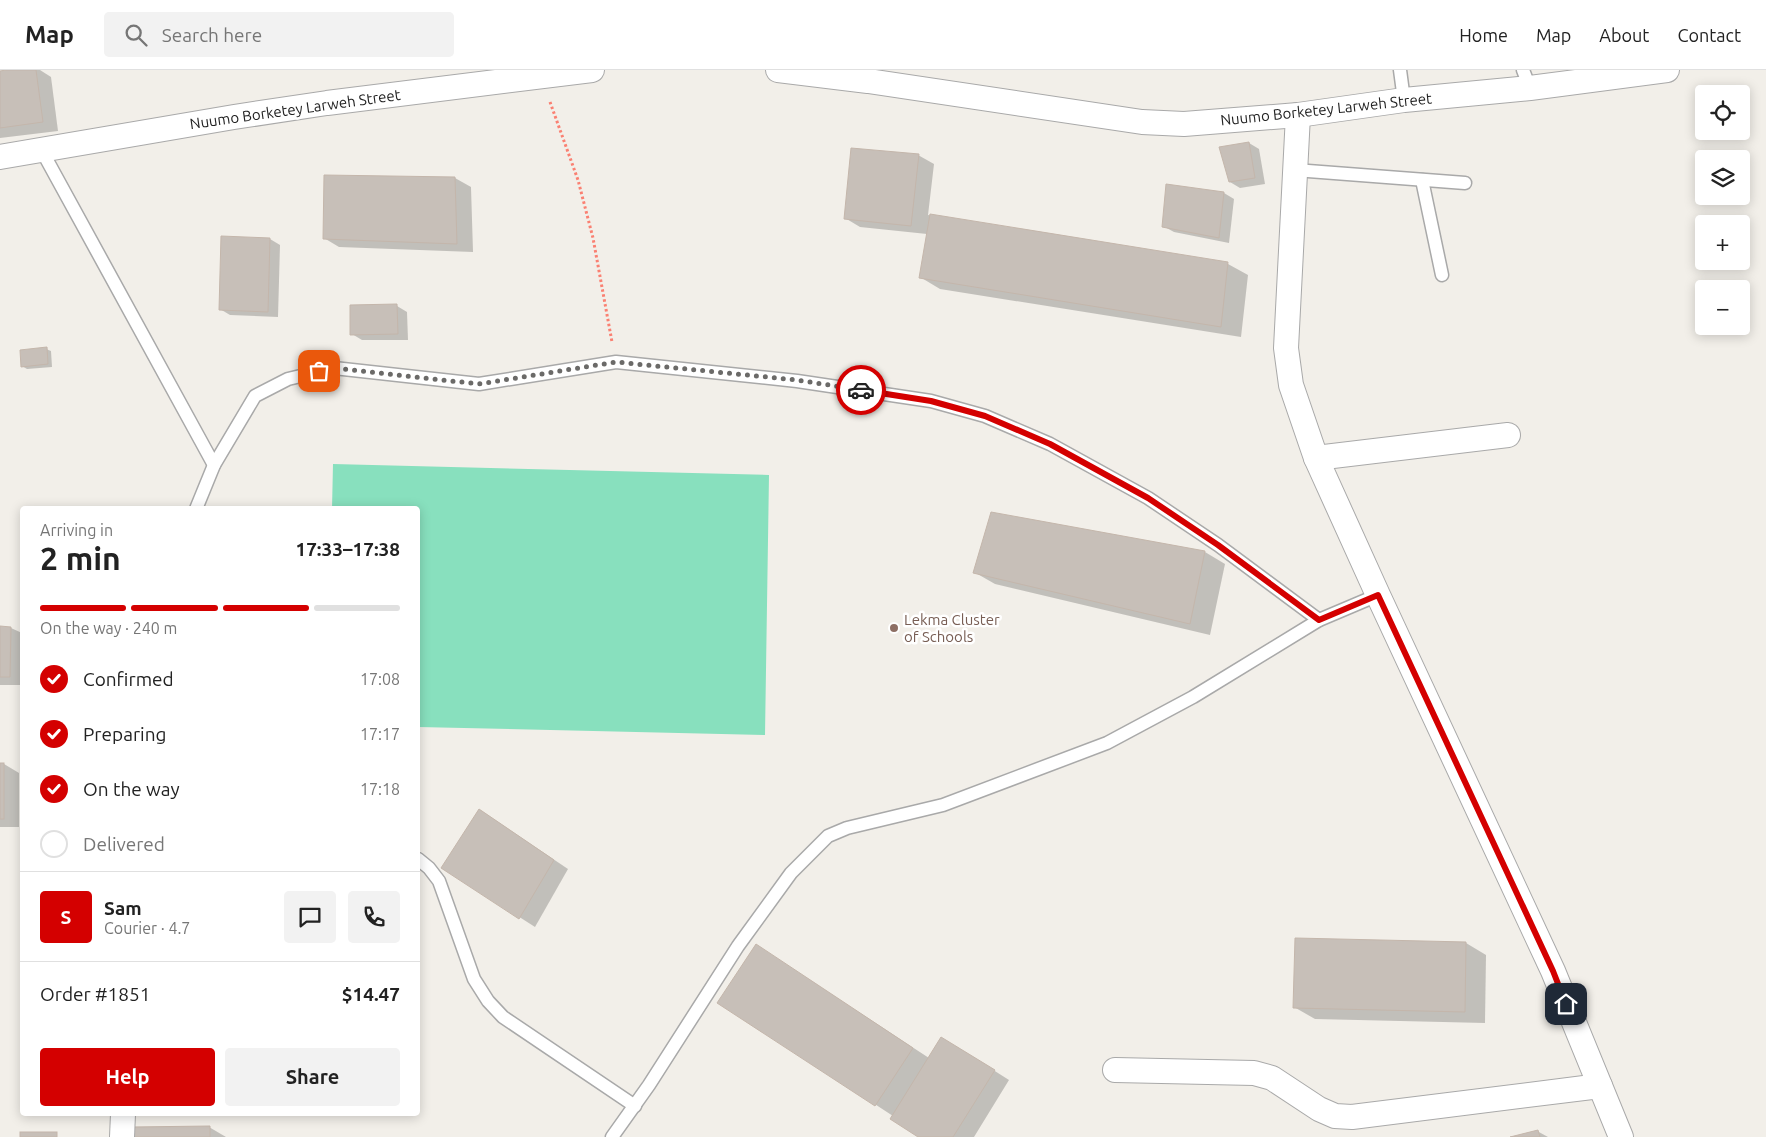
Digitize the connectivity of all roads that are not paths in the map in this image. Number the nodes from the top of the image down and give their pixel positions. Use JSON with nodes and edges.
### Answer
{"nodes":[{"id":1,"x":592,"y":70,"type":"edge"},
{"id":2,"x":778,"y":70,"type":"edge"},
{"id":3,"x":1400,"y":70,"type":"edge"},
{"id":4,"x":1667,"y":70,"type":"edge"},
{"id":5,"x":541,"y":73,"type":"edge"},
{"id":6,"x":1526,"y":79,"type":"edge"},
{"id":7,"x":1404,"y":100,"type":"junction"},
{"id":8,"x":1298,"y":116,"type":"junction"},
{"id":9,"x":42,"y":151,"type":"junction"},
{"id":10,"x":0,"y":157,"type":"edge"},
{"id":11,"x":1295,"y":170,"type":"junction"},
{"id":12,"x":1422,"y":180,"type":"junction"},
{"id":13,"x":1465,"y":183,"type":"dead end"},
{"id":14,"x":1442,"y":275,"type":"dead end"},
{"id":15,"x":1508,"y":434,"type":"dead end"},
{"id":16,"x":1316,"y":458,"type":"junction"},
{"id":17,"x":214,"y":465,"type":"junction"},
{"id":18,"x":197,"y":506,"type":"edge"},
{"id":19,"x":1378,"y":595,"type":"junction"},
{"id":20,"x":1319,"y":620,"type":"junction"},
{"id":21,"x":420,"y":861,"type":"edge"},
{"id":22,"x":1116,"y":1070,"type":"dead end"},
{"id":23,"x":1600,"y":1086,"type":"junction"},
{"id":24,"x":635,"y":1106,"type":"junction"},
{"id":25,"x":123,"y":1116,"type":"edge"},
{"id":26,"x":122,"y":1137,"type":"edge"},
{"id":27,"x":612,"y":1137,"type":"edge"},
{"id":28,"x":1621,"y":1137,"type":"edge"}],
"edges":[{"from":1,"to":5,"type":"street","name":"Nuumo Borketey Larweh Street"},
{"from":2,"to":8,"type":"street","name":"Nuumo Borketey Larweh Street"},
{"from":3,"to":7,"type":"lane"},
{"from":4,"to":6,"type":"street","name":"Nuumo Borketey Larweh Street"},
{"from":5,"to":9,"type":"street","name":"Nuumo Borketey Larweh Street"},
{"from":6,"to":7,"type":"street","name":"Nuumo Borketey Larweh Street"},
{"from":7,"to":8,"type":"street","name":"Nuumo Borketey Larweh Street"},
{"from":8,"to":11,"type":"street"},
{"from":9,"to":10,"type":"street","name":"Nuumo Borketey Larweh Street"},
{"from":9,"to":17,"type":"lane"},
{"from":11,"to":12,"type":"lane"},
{"from":11,"to":16,"type":"street"},
{"from":12,"to":13,"type":"lane"},
{"from":12,"to":14,"type":"lane"},
{"from":15,"to":16,"type":"street"},
{"from":16,"to":19,"type":"street"},
{"from":17,"to":18,"type":"lane"},
{"from":17,"to":20,"type":"lane"},
{"from":19,"to":20,"type":"lane"},
{"from":19,"to":23,"type":"street"},
{"from":20,"to":24,"type":"lane"},
{"from":21,"to":24,"type":"lane"},
{"from":22,"to":23,"type":"street"},
{"from":23,"to":28,"type":"street"},
{"from":24,"to":27,"type":"lane"},
{"from":25,"to":26,"type":"street"}]}
